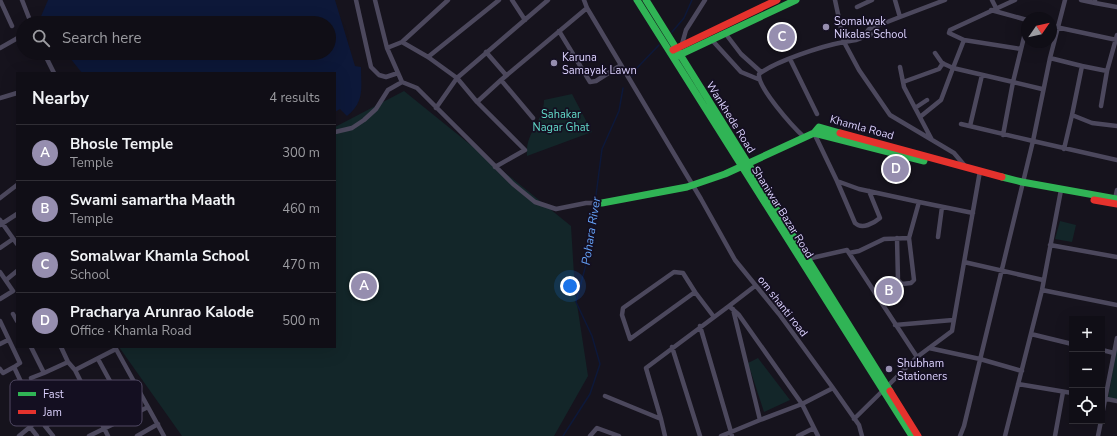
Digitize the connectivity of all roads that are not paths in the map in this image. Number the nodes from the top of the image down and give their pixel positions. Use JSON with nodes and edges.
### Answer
{"nodes":[{"id":1,"x":0,"y":0,"type":"edge"},
{"id":2,"x":22,"y":0,"type":"edge"},
{"id":3,"x":356,"y":0,"type":"edge"},
{"id":4,"x":375,"y":0,"type":"edge"},
{"id":5,"x":448,"y":0,"type":"edge"},
{"id":6,"x":499,"y":0,"type":"edge"},
{"id":7,"x":512,"y":0,"type":"edge"},
{"id":8,"x":548,"y":0,"type":"edge"},
{"id":9,"x":584,"y":0,"type":"edge"},
{"id":10,"x":637,"y":0,"type":"edge"},
{"id":11,"x":646,"y":0,"type":"edge"},
{"id":12,"x":704,"y":0,"type":"edge"},
{"id":13,"x":777,"y":0,"type":"edge"},
{"id":14,"x":796,"y":0,"type":"edge"},
{"id":15,"x":835,"y":0,"type":"edge"},
{"id":16,"x":872,"y":0,"type":"edge"},
{"id":17,"x":895,"y":0,"type":"edge"},
{"id":18,"x":945,"y":0,"type":"edge"},
{"id":19,"x":992,"y":0,"type":"edge"},
{"id":20,"x":1015,"y":0,"type":"edge"},
{"id":21,"x":1065,"y":0,"type":"edge"},
{"id":22,"x":1081,"y":0,"type":"edge"},
{"id":23,"x":1095,"y":1,"type":"edge"},
{"id":24,"x":857,"y":7,"type":"dead end"},
{"id":25,"x":1117,"y":7,"type":"edge"},
{"id":26,"x":587,"y":8,"type":"junction"},
{"id":27,"x":993,"y":9,"type":"junction"},
{"id":28,"x":28,"y":16,"type":"edge"},
{"id":29,"x":900,"y":17,"type":"junction"},
{"id":30,"x":1021,"y":18,"type":"edge"},
{"id":31,"x":525,"y":20,"type":"junction"},
{"id":32,"x":12,"y":26,"type":"dead end"},
{"id":33,"x":1059,"y":28,"type":"junction"},
{"id":34,"x":559,"y":31,"type":"junction"},
{"id":35,"x":725,"y":32,"type":"junction"},
{"id":36,"x":866,"y":34,"type":"junction"},
{"id":37,"x":896,"y":36,"type":"dead end"},
{"id":38,"x":1117,"y":38,"type":"edge"},
{"id":39,"x":16,"y":39,"type":"edge"},
{"id":40,"x":711,"y":39,"type":"junction"},
{"id":41,"x":964,"y":40,"type":"junction"},
{"id":42,"x":402,"y":42,"type":"junction"},
{"id":43,"x":844,"y":42,"type":"junction"},
{"id":44,"x":0,"y":48,"type":"edge"},
{"id":45,"x":387,"y":48,"type":"junction"},
{"id":46,"x":1021,"y":49,"type":"joint"},
{"id":47,"x":676,"y":51,"type":"junction"},
{"id":48,"x":486,"y":52,"type":"junction"},
{"id":49,"x":935,"y":53,"type":"dead end"},
{"id":50,"x":428,"y":57,"type":"junction"},
{"id":51,"x":1050,"y":58,"type":"junction"},
{"id":52,"x":790,"y":59,"type":"junction"},
{"id":53,"x":48,"y":60,"type":"edge"},
{"id":54,"x":943,"y":63,"type":"junction"},
{"id":55,"x":621,"y":65,"type":"junction"},
{"id":56,"x":1082,"y":66,"type":"junction"},
{"id":57,"x":900,"y":67,"type":"dead end"},
{"id":58,"x":953,"y":68,"type":"junction"},
{"id":59,"x":1107,"y":71,"type":"junction"},
{"id":60,"x":54,"y":72,"type":"edge"},
{"id":61,"x":761,"y":72,"type":"junction"},
{"id":62,"x":398,"y":73,"type":"junction"},
{"id":63,"x":506,"y":75,"type":"junction"},
{"id":64,"x":982,"y":75,"type":"junction"},
{"id":65,"x":457,"y":78,"type":"junction"},
{"id":66,"x":758,"y":79,"type":"junction"},
{"id":67,"x":501,"y":80,"type":"junction"},
{"id":68,"x":402,"y":82,"type":"junction"},
{"id":69,"x":903,"y":82,"type":"junction"},
{"id":70,"x":1013,"y":82,"type":"junction"},
{"id":71,"x":1042,"y":90,"type":"junction"},
{"id":72,"x":16,"y":93,"type":"edge"},
{"id":73,"x":0,"y":98,"type":"edge"},
{"id":74,"x":927,"y":100,"type":"dead end"},
{"id":75,"x":477,"y":102,"type":"junction"},
{"id":76,"x":1101,"y":106,"type":"dead end"},
{"id":77,"x":436,"y":108,"type":"junction"},
{"id":78,"x":915,"y":108,"type":"junction"},
{"id":79,"x":817,"y":114,"type":"dead end"},
{"id":80,"x":1072,"y":115,"type":"junction"},
{"id":81,"x":920,"y":117,"type":"junction"},
{"id":82,"x":533,"y":118,"type":"dead end"},
{"id":83,"x":961,"y":124,"type":"dead end"},
{"id":84,"x":970,"y":126,"type":"junction"},
{"id":85,"x":1117,"y":126,"type":"edge"},
{"id":86,"x":336,"y":132,"type":"edge"},
{"id":87,"x":814,"y":133,"type":"junction"},
{"id":88,"x":1003,"y":135,"type":"junction"},
{"id":89,"x":804,"y":137,"type":"junction"},
{"id":90,"x":932,"y":140,"type":"junction"},
{"id":91,"x":1033,"y":141,"type":"junction"},
{"id":92,"x":1064,"y":149,"type":"junction"},
{"id":93,"x":1117,"y":160,"type":"edge"},
{"id":94,"x":744,"y":165,"type":"junction"},
{"id":95,"x":495,"y":166,"type":"junction"},
{"id":96,"x":965,"y":167,"type":"junction"},
{"id":97,"x":980,"y":173,"type":"junction"},
{"id":98,"x":837,"y":181,"type":"junction"},
{"id":99,"x":1022,"y":183,"type":"junction"},
{"id":100,"x":693,"y":185,"type":"junction"},
{"id":101,"x":16,"y":187,"type":"edge"},
{"id":102,"x":1117,"y":190,"type":"edge"},
{"id":103,"x":870,"y":191,"type":"junction"},
{"id":104,"x":1061,"y":191,"type":"junction"},
{"id":105,"x":0,"y":198,"type":"edge"},
{"id":106,"x":1116,"y":201,"type":"edge"},
{"id":107,"x":919,"y":202,"type":"junction"},
{"id":108,"x":602,"y":203,"type":"joint"},
{"id":109,"x":942,"y":207,"type":"junction"},
{"id":110,"x":973,"y":213,"type":"junction"},
{"id":111,"x":16,"y":215,"type":"edge"},
{"id":112,"x":1,"y":223,"type":"edge"},
{"id":113,"x":910,"y":237,"type":"junction"},
{"id":114,"x":938,"y":237,"type":"dead end"},
{"id":115,"x":13,"y":238,"type":"junction"},
{"id":116,"x":897,"y":238,"type":"junction"},
{"id":117,"x":16,"y":242,"type":"edge"},
{"id":118,"x":1050,"y":244,"type":"junction"},
{"id":119,"x":0,"y":248,"type":"edge"},
{"id":120,"x":849,"y":253,"type":"junction"},
{"id":121,"x":1117,"y":257,"type":"edge"},
{"id":122,"x":807,"y":259,"type":"junction"},
{"id":123,"x":964,"y":262,"type":"junction"},
{"id":124,"x":1001,"y":270,"type":"junction"},
{"id":125,"x":0,"y":272,"type":"edge"},
{"id":126,"x":16,"y":272,"type":"edge"},
{"id":127,"x":6,"y":280,"type":"junction"},
{"id":128,"x":916,"y":280,"type":"dead end"},
{"id":129,"x":1044,"y":280,"type":"junction"},
{"id":130,"x":756,"y":286,"type":"junction"},
{"id":131,"x":1042,"y":290,"type":"junction"},
{"id":132,"x":13,"y":291,"type":"junction"},
{"id":133,"x":695,"y":292,"type":"junction"},
{"id":134,"x":16,"y":294,"type":"edge"},
{"id":135,"x":0,"y":299,"type":"edge"},
{"id":136,"x":1117,"y":305,"type":"edge"},
{"id":137,"x":731,"y":307,"type":"junction"},
{"id":138,"x":13,"y":314,"type":"dead end"},
{"id":139,"x":714,"y":317,"type":"junction"},
{"id":140,"x":16,"y":319,"type":"edge"},
{"id":141,"x":953,"y":320,"type":"junction"},
{"id":142,"x":0,"y":321,"type":"edge"},
{"id":143,"x":895,"y":325,"type":"junction"},
{"id":144,"x":700,"y":326,"type":"junction"},
{"id":145,"x":1031,"y":334,"type":"junction"},
{"id":146,"x":1117,"y":338,"type":"edge"},
{"id":147,"x":8,"y":340,"type":"junction"},
{"id":148,"x":1069,"y":343,"type":"edge"},
{"id":149,"x":0,"y":344,"type":"edge"},
{"id":150,"x":672,"y":347,"type":"junction"},
{"id":151,"x":32,"y":348,"type":"edge"},
{"id":152,"x":61,"y":348,"type":"edge"},
{"id":153,"x":115,"y":348,"type":"edge"},
{"id":154,"x":929,"y":348,"type":"junction"},
{"id":155,"x":1105,"y":351,"type":"edge"},
{"id":156,"x":1114,"y":353,"type":"junction"},
{"id":157,"x":917,"y":357,"type":"junction"},
{"id":158,"x":980,"y":359,"type":"junction"},
{"id":159,"x":98,"y":360,"type":"junction"},
{"id":160,"x":68,"y":362,"type":"junction"},
{"id":161,"x":14,"y":367,"type":"junction"},
{"id":162,"x":0,"y":369,"type":"edge"},
{"id":163,"x":75,"y":370,"type":"junction"},
{"id":164,"x":1022,"y":371,"type":"junction"},
{"id":165,"x":44,"y":373,"type":"junction"},
{"id":166,"x":20,"y":380,"type":"edge"},
{"id":167,"x":32,"y":380,"type":"edge"},
{"id":168,"x":79,"y":380,"type":"edge"},
{"id":169,"x":110,"y":380,"type":"edge"},
{"id":170,"x":131,"y":380,"type":"edge"},
{"id":171,"x":1018,"y":384,"type":"junction"},
{"id":172,"x":833,"y":388,"type":"junction"},
{"id":173,"x":886,"y":389,"type":"junction"},
{"id":174,"x":1063,"y":392,"type":"junction"},
{"id":175,"x":1069,"y":393,"type":"edge"},
{"id":176,"x":1105,"y":394,"type":"edge"},
{"id":177,"x":605,"y":396,"type":"dead end"},
{"id":178,"x":142,"y":398,"type":"edge"},
{"id":179,"x":1105,"y":398,"type":"edge"},
{"id":180,"x":1117,"y":401,"type":"edge"},
{"id":181,"x":802,"y":404,"type":"junction"},
{"id":182,"x":148,"y":407,"type":"junction"},
{"id":183,"x":142,"y":410,"type":"edge"},
{"id":184,"x":661,"y":419,"type":"junction"},
{"id":185,"x":854,"y":419,"type":"junction"},
{"id":186,"x":760,"y":420,"type":"junction"},
{"id":187,"x":158,"y":424,"type":"junction"},
{"id":188,"x":1100,"y":424,"type":"edge"},
{"id":189,"x":45,"y":426,"type":"edge"},
{"id":190,"x":102,"y":426,"type":"edge"},
{"id":191,"x":112,"y":426,"type":"edge"},
{"id":192,"x":30,"y":427,"type":"joint"},
{"id":193,"x":814,"y":428,"type":"junction"},
{"id":194,"x":104,"y":430,"type":"junction"},
{"id":195,"x":732,"y":434,"type":"edge"},
{"id":196,"x":19,"y":436,"type":"edge"},
{"id":197,"x":37,"y":436,"type":"edge"},
{"id":198,"x":53,"y":436,"type":"edge"},
{"id":199,"x":89,"y":436,"type":"edge"},
{"id":200,"x":108,"y":436,"type":"edge"},
{"id":201,"x":137,"y":436,"type":"edge"},
{"id":202,"x":164,"y":436,"type":"edge"},
{"id":203,"x":590,"y":436,"type":"edge"},
{"id":204,"x":619,"y":436,"type":"edge"},
{"id":205,"x":665,"y":436,"type":"edge"},
{"id":206,"x":700,"y":436,"type":"edge"},
{"id":207,"x":721,"y":436,"type":"edge"},
{"id":208,"x":798,"y":436,"type":"edge"},
{"id":209,"x":818,"y":436,"type":"edge"},
{"id":210,"x":862,"y":436,"type":"edge"},
{"id":211,"x":912,"y":436,"type":"edge"},
{"id":212,"x":918,"y":436,"type":"edge"},
{"id":213,"x":960,"y":436,"type":"edge"},
{"id":214,"x":1006,"y":436,"type":"edge"},
{"id":215,"x":1055,"y":436,"type":"edge"},
{"id":216,"x":1098,"y":436,"type":"edge"}],
"edges":[{"from":1,"to":32,"type":"street"},
{"from":2,"to":28,"type":"street"},
{"from":3,"to":62,"type":"street"},
{"from":4,"to":45,"type":"street"},
{"from":5,"to":42,"type":"street"},
{"from":6,"to":50,"type":"street"},
{"from":7,"to":31,"type":"street"},
{"from":8,"to":31,"type":"street"},
{"from":9,"to":26,"type":"street","name":"om shanti road"},
{"from":10,"to":47,"type":"main road"},
{"from":11,"to":47,"type":"main road","name":"Wankhede Road"},
{"from":12,"to":47,"type":"street"},
{"from":13,"to":47,"type":"main road"},
{"from":14,"to":35,"type":"main road"},
{"from":15,"to":43,"type":"street"},
{"from":16,"to":24,"type":"street"},
{"from":17,"to":29,"type":"street"},
{"from":18,"to":29,"type":"street"},
{"from":19,"to":27,"type":"street"},
{"from":20,"to":27,"type":"street"},
{"from":21,"to":33,"type":"street"},
{"from":22,"to":23,"type":"street"},
{"from":23,"to":25,"type":"street"},
{"from":26,"to":34,"type":"street"},
{"from":26,"to":55,"type":"street","name":"om shanti road"},
{"from":27,"to":30,"type":"street"},
{"from":27,"to":41,"type":"street"},
{"from":29,"to":36,"type":"street"},
{"from":31,"to":48,"type":"street"},
{"from":33,"to":38,"type":"street"},
{"from":33,"to":51,"type":"street"},
{"from":34,"to":55,"type":"street"},
{"from":34,"to":63,"type":"street"},
{"from":35,"to":40,"type":"main road"},
{"from":35,"to":61,"type":"street"},
{"from":36,"to":37,"type":"street"},
{"from":36,"to":43,"type":"street"},
{"from":38,"to":59,"type":"street"},
{"from":39,"to":44,"type":"street"},
{"from":40,"to":47,"type":"main road"},
{"from":40,"to":66,"type":"street"},
{"from":41,"to":46,"type":"street"},
{"from":41,"to":58,"type":"street"},
{"from":42,"to":45,"type":"street"},
{"from":42,"to":50,"type":"street"},
{"from":43,"to":52,"type":"street"},
{"from":43,"to":90,"type":"street"},
{"from":45,"to":62,"type":"street"},
{"from":46,"to":70,"type":"street"},
{"from":47,"to":94,"type":"main road","name":"Wankhede Road"},
{"from":48,"to":63,"type":"street"},
{"from":48,"to":65,"type":"street"},
{"from":49,"to":54,"type":"street"},
{"from":50,"to":65,"type":"street"},
{"from":51,"to":56,"type":"street"},
{"from":51,"to":71,"type":"street"},
{"from":52,"to":61,"type":"street"},
{"from":52,"to":79,"type":"street"},
{"from":53,"to":60,"type":"street"},
{"from":54,"to":58,"type":"street"},
{"from":54,"to":69,"type":"street"},
{"from":55,"to":100,"type":"street","name":"om shanti road"},
{"from":56,"to":59,"type":"street"},
{"from":56,"to":80,"type":"street"},
{"from":57,"to":69,"type":"street"},
{"from":58,"to":64,"type":"street"},
{"from":58,"to":81,"type":"street"},
{"from":59,"to":76,"type":"street"},
{"from":61,"to":66,"type":"street"},
{"from":62,"to":68,"type":"street"},
{"from":63,"to":67,"type":"street"},
{"from":64,"to":70,"type":"street"},
{"from":64,"to":84,"type":"street"},
{"from":65,"to":75,"type":"street"},
{"from":65,"to":77,"type":"street"},
{"from":66,"to":89,"type":"street"},
{"from":67,"to":75,"type":"street"},
{"from":67,"to":82,"type":"street"},
{"from":68,"to":77,"type":"street"},
{"from":68,"to":86,"type":"street"},
{"from":69,"to":78,"type":"street"},
{"from":70,"to":71,"type":"street"},
{"from":70,"to":88,"type":"street"},
{"from":71,"to":91,"type":"street"},
{"from":72,"to":73,"type":"street"},
{"from":74,"to":78,"type":"street"},
{"from":75,"to":95,"type":"street"},
{"from":77,"to":95,"type":"street"},
{"from":78,"to":81,"type":"street"},
{"from":80,"to":85,"type":"street"},
{"from":80,"to":92,"type":"street"},
{"from":81,"to":90,"type":"street"},
{"from":83,"to":84,"type":"street"},
{"from":84,"to":88,"type":"street"},
{"from":87,"to":89,"type":"main road"},
{"from":87,"to":96,"type":"main road","name":"Khamla Road"},
{"from":87,"to":97,"type":"main road","name":"Khamla Road"},
{"from":87,"to":98,"type":"street"},
{"from":88,"to":91,"type":"street"},
{"from":89,"to":94,"type":"main road"},
{"from":90,"to":96,"type":"street"},
{"from":91,"to":92,"type":"street"},
{"from":91,"to":99,"type":"street"},
{"from":92,"to":93,"type":"street"},
{"from":94,"to":100,"type":"main road"},
{"from":94,"to":122,"type":"main road","name":"Wankhede Road"},
{"from":94,"to":173,"type":"main road","name":"Shaniwar Bazar Road"},
{"from":95,"to":108,"type":"street"},
{"from":96,"to":97,"type":"main road","name":"Khamla Road"},
{"from":97,"to":99,"type":"main road","name":"Khamla Road"},
{"from":97,"to":110,"type":"street"},
{"from":98,"to":103,"type":"street"},
{"from":98,"to":103,"type":"street"},
{"from":99,"to":104,"type":"main road","name":"Khamla Road"},
{"from":99,"to":124,"type":"street"},
{"from":100,"to":108,"type":"main road"},
{"from":100,"to":130,"type":"street","name":"om shanti road"},
{"from":101,"to":105,"type":"street"},
{"from":102,"to":106,"type":"street"},
{"from":103,"to":107,"type":"street"},
{"from":104,"to":106,"type":"main road","name":"Khamla Road"},
{"from":104,"to":118,"type":"street"},
{"from":107,"to":109,"type":"street"},
{"from":107,"to":113,"type":"street"},
{"from":109,"to":110,"type":"street"},
{"from":109,"to":114,"type":"street"},
{"from":110,"to":123,"type":"street"},
{"from":111,"to":112,"type":"street"},
{"from":112,"to":115,"type":"street"},
{"from":113,"to":116,"type":"street"},
{"from":113,"to":116,"type":"street"},
{"from":113,"to":128,"type":"street"},
{"from":115,"to":117,"type":"street"},
{"from":115,"to":119,"type":"street"},
{"from":116,"to":120,"type":"street"},
{"from":118,"to":121,"type":"street"},
{"from":118,"to":129,"type":"street"},
{"from":120,"to":122,"type":"street"},
{"from":120,"to":143,"type":"street"},
{"from":122,"to":173,"type":"main road","name":"Wankhede Road"},
{"from":123,"to":124,"type":"street"},
{"from":123,"to":141,"type":"street"},
{"from":124,"to":129,"type":"street"},
{"from":124,"to":158,"type":"street"},
{"from":125,"to":127,"type":"street"},
{"from":126,"to":127,"type":"street"},
{"from":127,"to":132,"type":"street"},
{"from":129,"to":131,"type":"street"},
{"from":130,"to":137,"type":"street"},
{"from":130,"to":172,"type":"street","name":"om shanti road"},
{"from":131,"to":136,"type":"street"},
{"from":131,"to":145,"type":"street"},
{"from":132,"to":134,"type":"street"},
{"from":132,"to":135,"type":"street"},
{"from":133,"to":133,"type":"street"},
{"from":133,"to":139,"type":"street"},
{"from":137,"to":139,"type":"street"},
{"from":137,"to":181,"type":"street"},
{"from":137,"to":186,"type":"street"},
{"from":138,"to":140,"type":"street"},
{"from":139,"to":144,"type":"street"},
{"from":141,"to":143,"type":"street"},
{"from":141,"to":154,"type":"street"},
{"from":142,"to":147,"type":"street"},
{"from":143,"to":157,"type":"street"},
{"from":144,"to":150,"type":"street"},
{"from":144,"to":195,"type":"street"},
{"from":145,"to":148,"type":"street"},
{"from":145,"to":164,"type":"street"},
{"from":146,"to":156,"type":"street"},
{"from":147,"to":149,"type":"street"},
{"from":147,"to":161,"type":"street"},
{"from":150,"to":184,"type":"street"},
{"from":150,"to":206,"type":"street"},
{"from":151,"to":165,"type":"street"},
{"from":152,"to":160,"type":"street"},
{"from":153,"to":159,"type":"street"},
{"from":153,"to":170,"type":"street"},
{"from":154,"to":157,"type":"street"},
{"from":154,"to":158,"type":"street"},
{"from":155,"to":156,"type":"street"},
{"from":156,"to":176,"type":"street"},
{"from":157,"to":173,"type":"street"},
{"from":158,"to":164,"type":"street"},
{"from":158,"to":213,"type":"street"},
{"from":159,"to":163,"type":"street"},
{"from":159,"to":169,"type":"street"},
{"from":160,"to":163,"type":"street"},
{"from":160,"to":165,"type":"street"},
{"from":161,"to":162,"type":"street"},
{"from":161,"to":166,"type":"street"},
{"from":163,"to":168,"type":"street"},
{"from":164,"to":171,"type":"street"},
{"from":165,"to":167,"type":"street"},
{"from":171,"to":174,"type":"street"},
{"from":171,"to":214,"type":"street"},
{"from":172,"to":181,"type":"street"},
{"from":172,"to":185,"type":"street","name":"om shanti road"},
{"from":173,"to":185,"type":"street"},
{"from":173,"to":211,"type":"main road","name":"Shaniwar Bazar Road"},
{"from":173,"to":212,"type":"main road"},
{"from":174,"to":175,"type":"street"},
{"from":174,"to":215,"type":"street"},
{"from":177,"to":184,"type":"street"},
{"from":178,"to":182,"type":"street"},
{"from":179,"to":180,"type":"street"},
{"from":181,"to":186,"type":"street"},
{"from":181,"to":193,"type":"street"},
{"from":182,"to":183,"type":"street"},
{"from":182,"to":187,"type":"street"},
{"from":184,"to":205,"type":"street"},
{"from":185,"to":210,"type":"street","name":"om shanti road"},
{"from":186,"to":195,"type":"street"},
{"from":187,"to":201,"type":"street"},
{"from":187,"to":202,"type":"street"},
{"from":188,"to":216,"type":"street"},
{"from":189,"to":198,"type":"street"},
{"from":190,"to":194,"type":"street"},
{"from":191,"to":194,"type":"street"},
{"from":192,"to":196,"type":"street"},
{"from":192,"to":197,"type":"street"},
{"from":193,"to":208,"type":"street"},
{"from":193,"to":209,"type":"street"},
{"from":194,"to":199,"type":"street"},
{"from":194,"to":200,"type":"street"},
{"from":195,"to":207,"type":"street"},
{"from":203,"to":204,"type":"street"}]}
